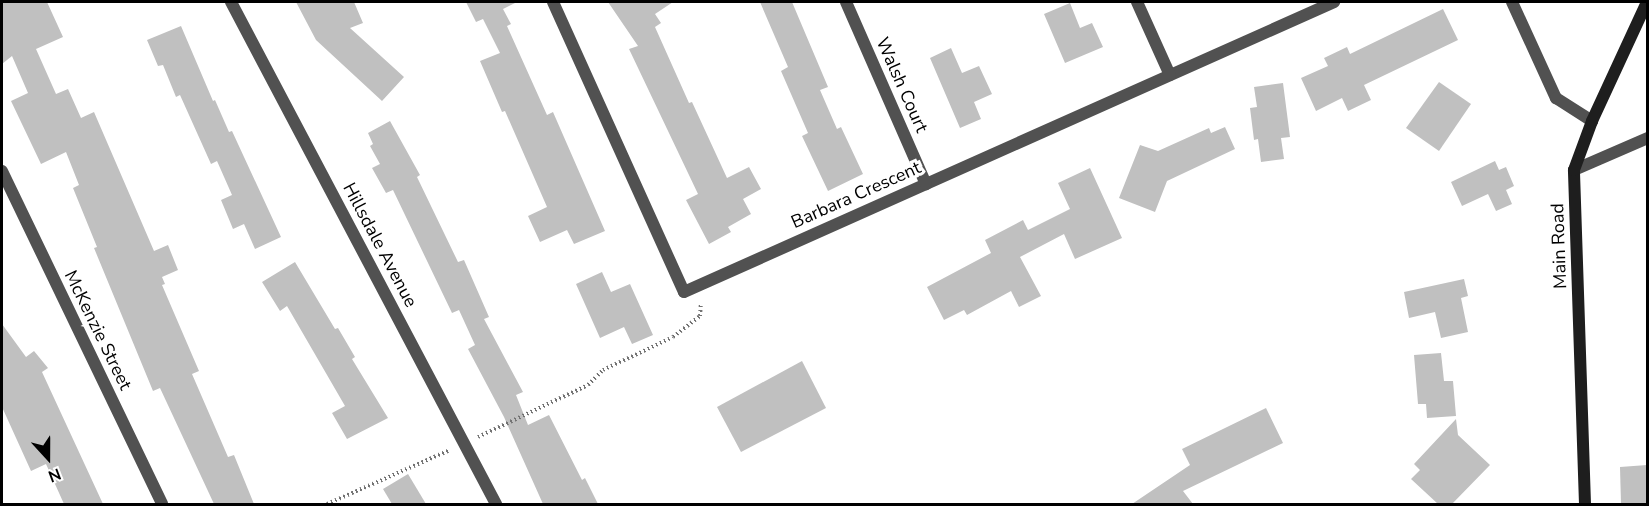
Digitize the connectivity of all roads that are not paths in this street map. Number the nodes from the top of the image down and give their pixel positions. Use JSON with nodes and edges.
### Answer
{"nodes":[{"id":1,"x":231,"y":2,"type":"edge"},
{"id":2,"x":553,"y":2,"type":"edge"},
{"id":3,"x":846,"y":2,"type":"edge"},
{"id":4,"x":1137,"y":2,"type":"edge"},
{"id":5,"x":1334,"y":2,"type":"edge"},
{"id":6,"x":1512,"y":2,"type":"edge"},
{"id":7,"x":1647,"y":2,"type":"edge"},
{"id":8,"x":1170,"y":75,"type":"junction"},
{"id":9,"x":1592,"y":121,"type":"junction"},
{"id":10,"x":1647,"y":138,"type":"edge"},
{"id":11,"x":1574,"y":170,"type":"junction"},
{"id":12,"x":2,"y":171,"type":"edge"},
{"id":13,"x":926,"y":184,"type":"junction"},
{"id":14,"x":162,"y":504,"type":"edge"},
{"id":15,"x":496,"y":504,"type":"edge"},
{"id":16,"x":1585,"y":504,"type":"edge"}],
"edges":[{"from":1,"to":15,"type":"street","name":"Hillsdale Avenue"},
{"from":2,"to":13,"type":"street","name":"Barbara Crescent"},
{"from":3,"to":13,"type":"street","name":"Walsh Court"},
{"from":4,"to":8,"type":"street"},
{"from":5,"to":8,"type":"street","name":"Barbara Crescent"},
{"from":6,"to":9,"type":"street"},
{"from":7,"to":9,"type":"main road","name":"Main Road"},
{"from":8,"to":13,"type":"street","name":"Barbara Crescent"},
{"from":9,"to":11,"type":"main road","name":"Main Road"},
{"from":10,"to":11,"type":"street"},
{"from":11,"to":16,"type":"main road","name":"Main Road"},
{"from":12,"to":14,"type":"street","name":"McKenzie Street"}]}
